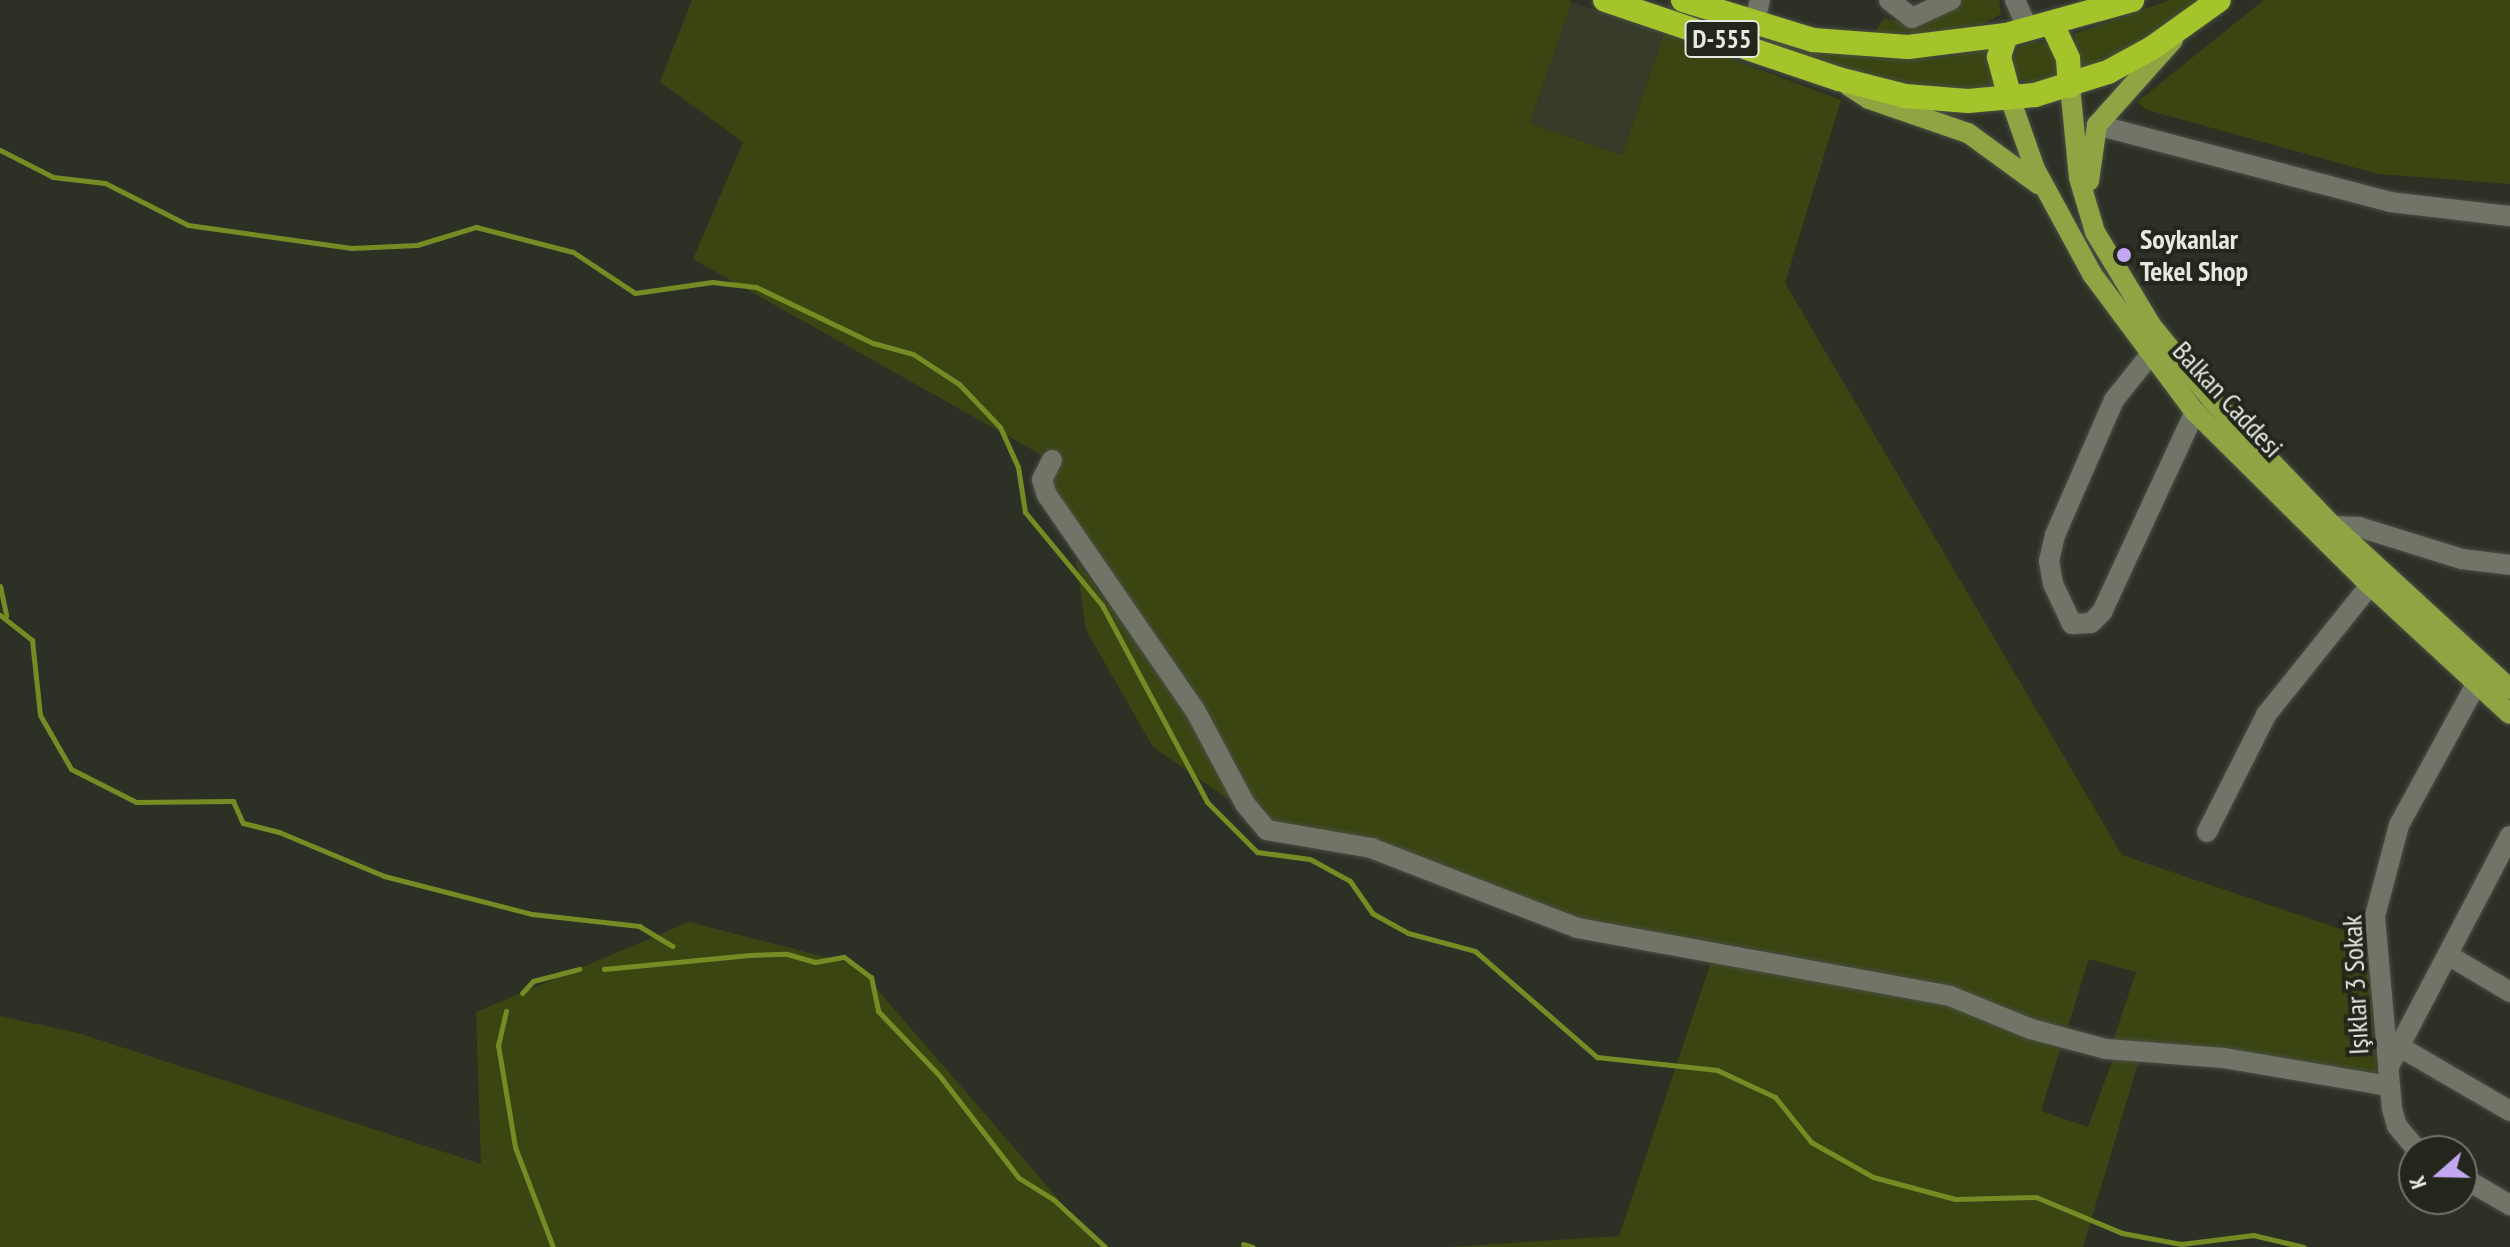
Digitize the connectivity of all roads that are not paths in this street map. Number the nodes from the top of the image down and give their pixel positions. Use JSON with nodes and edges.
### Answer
{"nodes":[{"id":1,"x":1605,"y":0,"type":"edge"},
{"id":2,"x":1683,"y":0,"type":"edge"},
{"id":3,"x":1760,"y":0,"type":"edge"},
{"id":4,"x":1889,"y":0,"type":"edge"},
{"id":5,"x":1951,"y":0,"type":"edge"},
{"id":6,"x":2015,"y":0,"type":"edge"},
{"id":7,"x":2132,"y":0,"type":"edge"},
{"id":8,"x":2219,"y":0,"type":"edge"},
{"id":9,"x":1754,"y":24,"type":"junction"},
{"id":10,"x":2029,"y":29,"type":"junction"},
{"id":11,"x":2180,"y":30,"type":"junction"},
{"id":12,"x":1839,"y":79,"type":"junction"},
{"id":13,"x":2070,"y":86,"type":"junction"},
{"id":14,"x":2010,"y":98,"type":"junction"},
{"id":15,"x":2097,"y":125,"type":"junction"},
{"id":16,"x":2046,"y":191,"type":"junction"},
{"id":17,"x":2084,"y":197,"type":"junction"},
{"id":18,"x":2510,"y":216,"type":"edge"},
{"id":19,"x":2150,"y":355,"type":"junction"},
{"id":20,"x":2195,"y":412,"type":"junction"},
{"id":21,"x":1052,"y":460,"type":"dead end"},
{"id":22,"x":2333,"y":526,"type":"junction"},
{"id":23,"x":2510,"y":565,"type":"edge"},
{"id":24,"x":2370,"y":585,"type":"junction"},
{"id":25,"x":2481,"y":678,"type":"junction"},
{"id":26,"x":2509,"y":687,"type":"edge"},
{"id":27,"x":2510,"y":714,"type":"edge"},
{"id":28,"x":2207,"y":832,"type":"dead end"},
{"id":29,"x":2510,"y":836,"type":"edge"},
{"id":30,"x":2448,"y":955,"type":"junction"},
{"id":31,"x":2510,"y":992,"type":"edge"},
{"id":32,"x":2400,"y":1047,"type":"junction"},
{"id":33,"x":2389,"y":1077,"type":"junction"},
{"id":34,"x":2510,"y":1111,"type":"edge"},
{"id":35,"x":2405,"y":1135,"type":"edge"},
{"id":36,"x":2478,"y":1186,"type":"edge"},
{"id":37,"x":2510,"y":1205,"type":"edge"}],
"edges":[{"from":1,"to":12,"type":"highway","number":"D-555"},
{"from":2,"to":9,"type":"highway","number":"D-555"},
{"from":3,"to":9,"type":"street"},
{"from":4,"to":5,"type":"street"},
{"from":6,"to":10,"type":"street"},
{"from":7,"to":10,"type":"highway","number":"D-555"},
{"from":8,"to":11,"type":"highway","number":"D-555"},
{"from":9,"to":10,"type":"highway","number":"D-555"},
{"from":10,"to":13,"type":"highway"},
{"from":10,"to":14,"type":"highway"},
{"from":11,"to":13,"type":"highway","number":"D-555"},
{"from":11,"to":15,"type":"main road"},
{"from":12,"to":14,"type":"highway","number":"D-555"},
{"from":12,"to":16,"type":"main road"},
{"from":13,"to":14,"type":"highway","number":"D-555"},
{"from":13,"to":17,"type":"main road","name":"Balkan Caddesi"},
{"from":14,"to":16,"type":"main road","name":"Balkan Caddesi"},
{"from":15,"to":17,"type":"main road"},
{"from":15,"to":18,"type":"street"},
{"from":16,"to":19,"type":"main road","name":"Balkan Caddesi"},
{"from":17,"to":22,"type":"main road","name":"Balkan Caddesi"},
{"from":19,"to":20,"type":"main road","name":"Balkan Caddesi"},
{"from":19,"to":20,"type":"street"},
{"from":20,"to":24,"type":"main road","name":"Balkan Caddesi"},
{"from":21,"to":33,"type":"street"},
{"from":22,"to":23,"type":"street"},
{"from":22,"to":25,"type":"main road","name":"Balkan Caddesi"},
{"from":24,"to":25,"type":"main road","name":"Balkan Caddesi"},
{"from":24,"to":28,"type":"street"},
{"from":25,"to":26,"type":"main road","name":"Balkan Caddesi"},
{"from":25,"to":27,"type":"main road","name":"Balkan Caddesi"},
{"from":25,"to":33,"type":"street","name":"Işıklar 3 Sokak"},
{"from":29,"to":30,"type":"street"},
{"from":30,"to":31,"type":"street"},
{"from":30,"to":32,"type":"street"},
{"from":32,"to":33,"type":"street"},
{"from":32,"to":34,"type":"street"},
{"from":33,"to":35,"type":"street","name":"Işıklar 3 Sokak"},
{"from":36,"to":37,"type":"street"}]}
